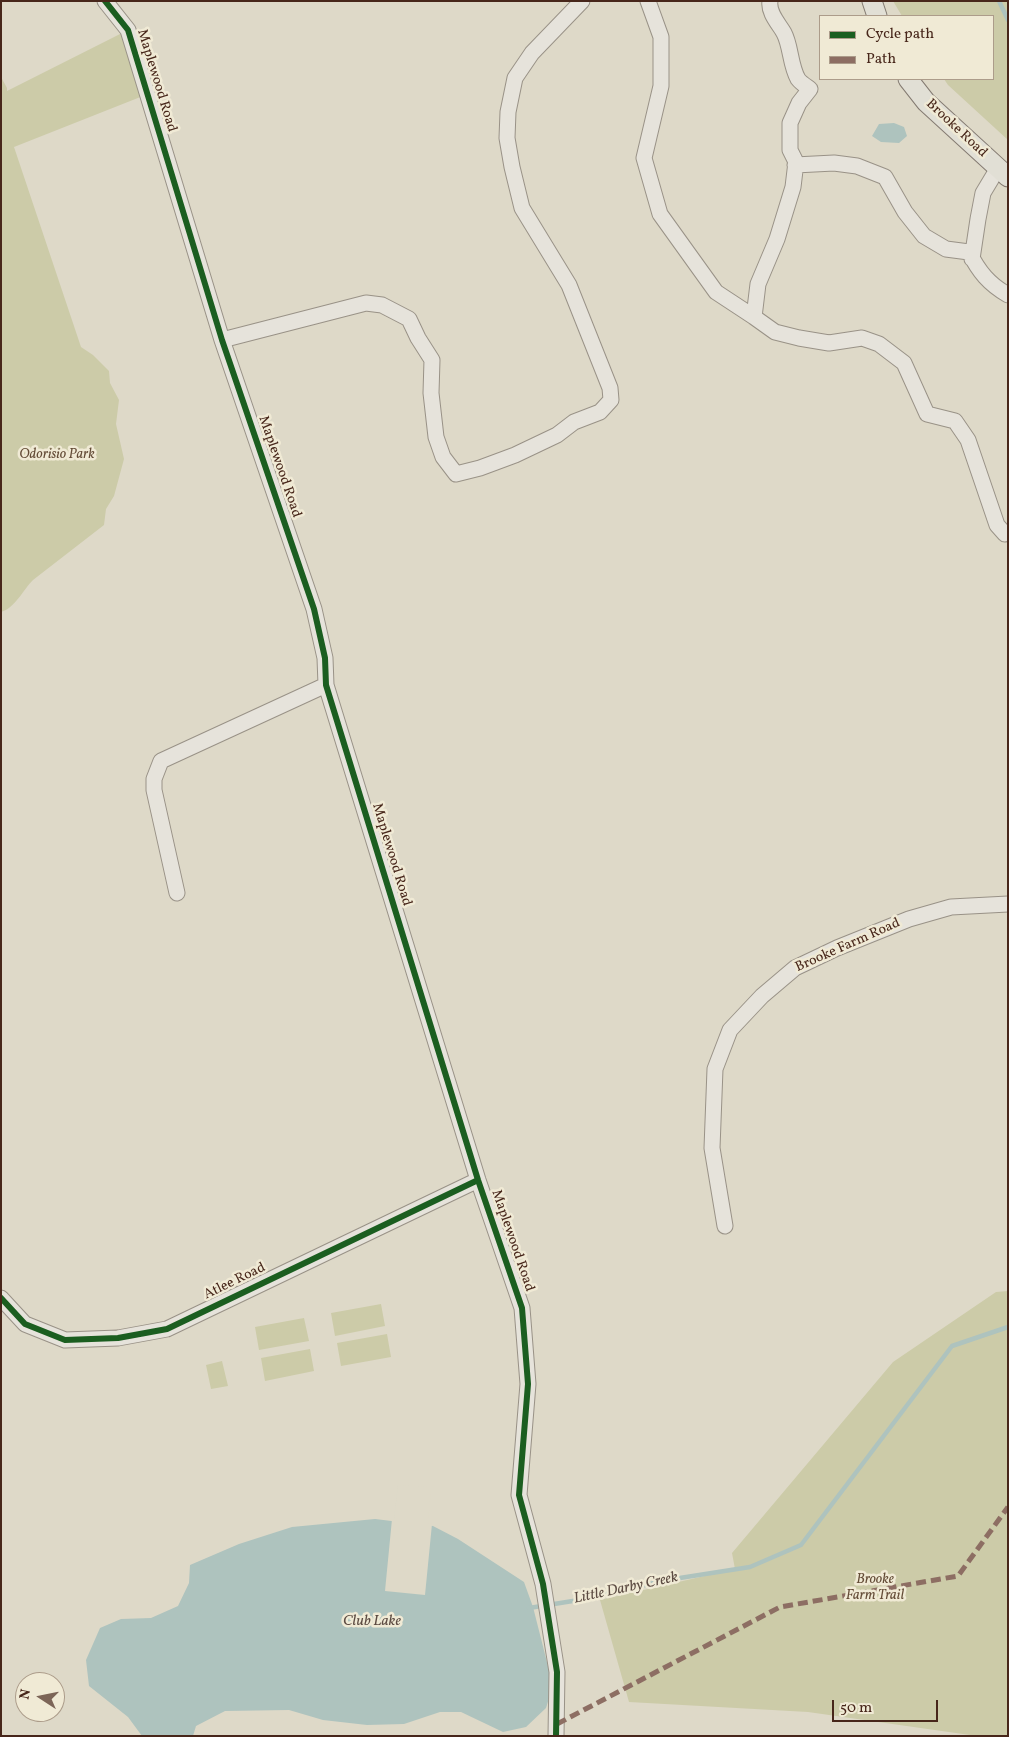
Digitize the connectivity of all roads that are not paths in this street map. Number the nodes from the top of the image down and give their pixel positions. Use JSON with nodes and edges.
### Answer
{"nodes":[{"id":1,"x":105,"y":1,"type":"edge"},
{"id":2,"x":582,"y":1,"type":"edge"},
{"id":3,"x":648,"y":1,"type":"edge"},
{"id":4,"x":770,"y":1,"type":"edge"},
{"id":5,"x":872,"y":1,"type":"edge"},
{"id":6,"x":876,"y":15,"type":"edge"},
{"id":7,"x":909,"y":80,"type":"edge"},
{"id":8,"x":795,"y":165,"type":"junction"},
{"id":9,"x":1003,"y":172,"type":"edge"},
{"id":10,"x":972,"y":259,"type":"junction"},
{"id":11,"x":1008,"y":295,"type":"edge"},
{"id":12,"x":754,"y":317,"type":"junction"},
{"id":13,"x":222,"y":340,"type":"junction"},
{"id":14,"x":1008,"y":533,"type":"edge"},
{"id":15,"x":326,"y":685,"type":"junction"},
{"id":16,"x":177,"y":893,"type":"dead end"},
{"id":17,"x":1008,"y":904,"type":"edge"},
{"id":18,"x":478,"y":1180,"type":"junction"},
{"id":19,"x":726,"y":1226,"type":"dead end"},
{"id":20,"x":1,"y":1298,"type":"edge"},
{"id":21,"x":556,"y":1736,"type":"edge"}],
"edges":[{"from":1,"to":13,"type":"street","name":"Maplewood Road"},
{"from":2,"to":13,"type":"street"},
{"from":3,"to":12,"type":"street"},
{"from":4,"to":8,"type":"street"},
{"from":5,"to":6,"type":"main road"},
{"from":7,"to":9,"type":"main road","name":"Brooke Road"},
{"from":8,"to":10,"type":"street"},
{"from":8,"to":12,"type":"street"},
{"from":9,"to":10,"type":"street"},
{"from":10,"to":11,"type":"street"},
{"from":12,"to":14,"type":"street"},
{"from":13,"to":15,"type":"street","name":"Maplewood Road"},
{"from":15,"to":16,"type":"street"},
{"from":15,"to":18,"type":"street","name":"Maplewood Road"},
{"from":17,"to":19,"type":"street","name":"Brooke Farm Road"},
{"from":18,"to":20,"type":"street","name":"Atlee Road"},
{"from":18,"to":21,"type":"street","name":"Maplewood Road"}]}
